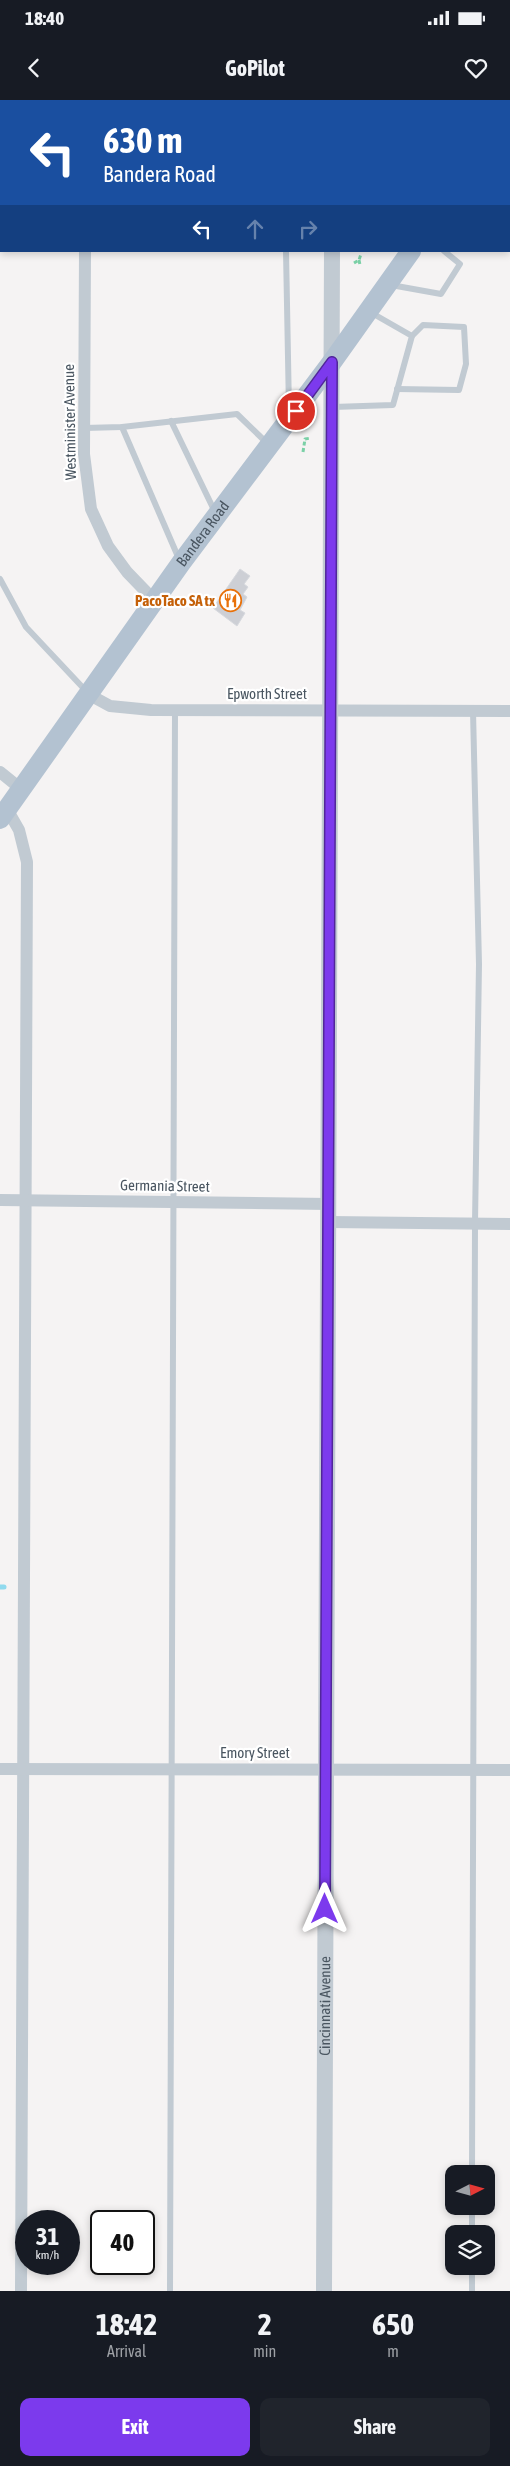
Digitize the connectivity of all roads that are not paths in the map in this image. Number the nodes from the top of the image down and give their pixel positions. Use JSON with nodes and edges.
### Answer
{"nodes":[{"id":1,"x":85,"y":252,"type":"edge"},
{"id":2,"x":286,"y":252,"type":"edge"},
{"id":3,"x":332,"y":252,"type":"edge"},
{"id":4,"x":410,"y":252,"type":"edge"},
{"id":5,"x":445,"y":252,"type":"edge"},
{"id":6,"x":388,"y":284,"type":"junction"},
{"id":7,"x":369,"y":311,"type":"junction"},
{"id":8,"x":412,"y":336,"type":"junction"},
{"id":9,"x":332,"y":362,"type":"junction"},
{"id":10,"x":397,"y":389,"type":"junction"},
{"id":11,"x":332,"y":407,"type":"junction"},
{"id":12,"x":290,"y":419,"type":"junction"},
{"id":13,"x":171,"y":421,"type":"junction"},
{"id":14,"x":122,"y":427,"type":"junction"},
{"id":15,"x":84,"y":428,"type":"junction"},
{"id":16,"x":270,"y":445,"type":"junction"},
{"id":17,"x":217,"y":516,"type":"junction"},
{"id":18,"x":181,"y":563,"type":"junction"},
{"id":19,"x":0,"y":579,"type":"edge"},
{"id":20,"x":154,"y":600,"type":"junction"},
{"id":21,"x":88,"y":694,"type":"junction"},
{"id":22,"x":175,"y":710,"type":"junction"},
{"id":23,"x":330,"y":711,"type":"junction"},
{"id":24,"x":473,"y":711,"type":"junction"},
{"id":25,"x":510,"y":711,"type":"edge"},
{"id":26,"x":0,"y":772,"type":"edge"},
{"id":27,"x":21,"y":789,"type":"junction"},
{"id":28,"x":4,"y":814,"type":"edge"},
{"id":29,"x":0,"y":1200,"type":"edge"},
{"id":30,"x":26,"y":1200,"type":"junction"},
{"id":31,"x":173,"y":1203,"type":"junction"},
{"id":32,"x":329,"y":1204,"type":"junction"},
{"id":33,"x":329,"y":1222,"type":"junction"},
{"id":34,"x":474,"y":1224,"type":"junction"},
{"id":35,"x":510,"y":1224,"type":"edge"},
{"id":36,"x":0,"y":1769,"type":"edge"},
{"id":37,"x":22,"y":1769,"type":"junction"},
{"id":38,"x":172,"y":1769,"type":"junction"},
{"id":39,"x":325,"y":1769,"type":"junction"},
{"id":40,"x":473,"y":1770,"type":"junction"},
{"id":41,"x":510,"y":1770,"type":"edge"},
{"id":42,"x":472,"y":2165,"type":"edge"},
{"id":43,"x":472,"y":2275,"type":"edge"},
{"id":44,"x":21,"y":2291,"type":"edge"},
{"id":45,"x":170,"y":2291,"type":"edge"},
{"id":46,"x":324,"y":2291,"type":"edge"},
{"id":47,"x":472,"y":2291,"type":"edge"}],
"edges":[{"from":1,"to":15,"type":"street","name":"Westminister Avenue"},
{"from":2,"to":12,"type":"lane"},
{"from":3,"to":9,"type":"street","name":"Cincinnati Avenue"},
{"from":4,"to":6,"type":"main road","name":"Bandera Road"},
{"from":5,"to":6,"type":"lane"},
{"from":6,"to":7,"type":"main road","name":"Bandera Road"},
{"from":7,"to":8,"type":"lane"},
{"from":7,"to":9,"type":"main road","name":"Bandera Road"},
{"from":8,"to":10,"type":"lane"},
{"from":8,"to":10,"type":"lane"},
{"from":9,"to":11,"type":"street","name":"Cincinnati Avenue"},
{"from":9,"to":12,"type":"main road","name":"Bandera Road"},
{"from":10,"to":11,"type":"lane"},
{"from":11,"to":23,"type":"street","name":"Cincinnati Avenue"},
{"from":12,"to":16,"type":"main road","name":"Bandera Road"},
{"from":13,"to":14,"type":"lane"},
{"from":13,"to":16,"type":"lane"},
{"from":13,"to":17,"type":"lane"},
{"from":14,"to":15,"type":"lane"},
{"from":14,"to":18,"type":"lane"},
{"from":15,"to":20,"type":"street","name":"Westminister Avenue"},
{"from":16,"to":17,"type":"main road","name":"Bandera Road"},
{"from":17,"to":18,"type":"main road","name":"Bandera Road"},
{"from":18,"to":20,"type":"main road","name":"Bandera Road"},
{"from":19,"to":21,"type":"lane"},
{"from":20,"to":21,"type":"main road","name":"Bandera Road"},
{"from":21,"to":22,"type":"street","name":"Epworth Street"},
{"from":21,"to":27,"type":"main road","name":"Bandera Road"},
{"from":22,"to":23,"type":"street","name":"Epworth Street"},
{"from":22,"to":31,"type":"lane"},
{"from":23,"to":24,"type":"street","name":"Epworth Street"},
{"from":23,"to":32,"type":"street","name":"Cincinnati Avenue"},
{"from":24,"to":25,"type":"street","name":"Epworth Street"},
{"from":24,"to":34,"type":"lane"},
{"from":26,"to":27,"type":"street"},
{"from":27,"to":28,"type":"main road","name":"Bandera Road"},
{"from":28,"to":30,"type":"street"},
{"from":29,"to":30,"type":"street","name":"Germania Street"},
{"from":30,"to":31,"type":"street","name":"Germania Street"},
{"from":30,"to":37,"type":"street"},
{"from":31,"to":32,"type":"street","name":"Germania Street"},
{"from":31,"to":38,"type":"lane"},
{"from":32,"to":33,"type":"street","name":"Cincinnati Avenue"},
{"from":33,"to":34,"type":"street"},
{"from":33,"to":39,"type":"street","name":"Cincinnati Avenue"},
{"from":34,"to":35,"type":"street"},
{"from":34,"to":40,"type":"lane"},
{"from":36,"to":37,"type":"street","name":"Emory Street"},
{"from":37,"to":38,"type":"street","name":"Emory Street"},
{"from":37,"to":44,"type":"street"},
{"from":38,"to":39,"type":"street","name":"Emory Street"},
{"from":38,"to":45,"type":"lane"},
{"from":39,"to":40,"type":"street","name":"Emory Street"},
{"from":39,"to":46,"type":"street","name":"Cincinnati Avenue"},
{"from":40,"to":41,"type":"street","name":"Emory Street"},
{"from":40,"to":42,"type":"lane"},
{"from":43,"to":47,"type":"lane"}]}
